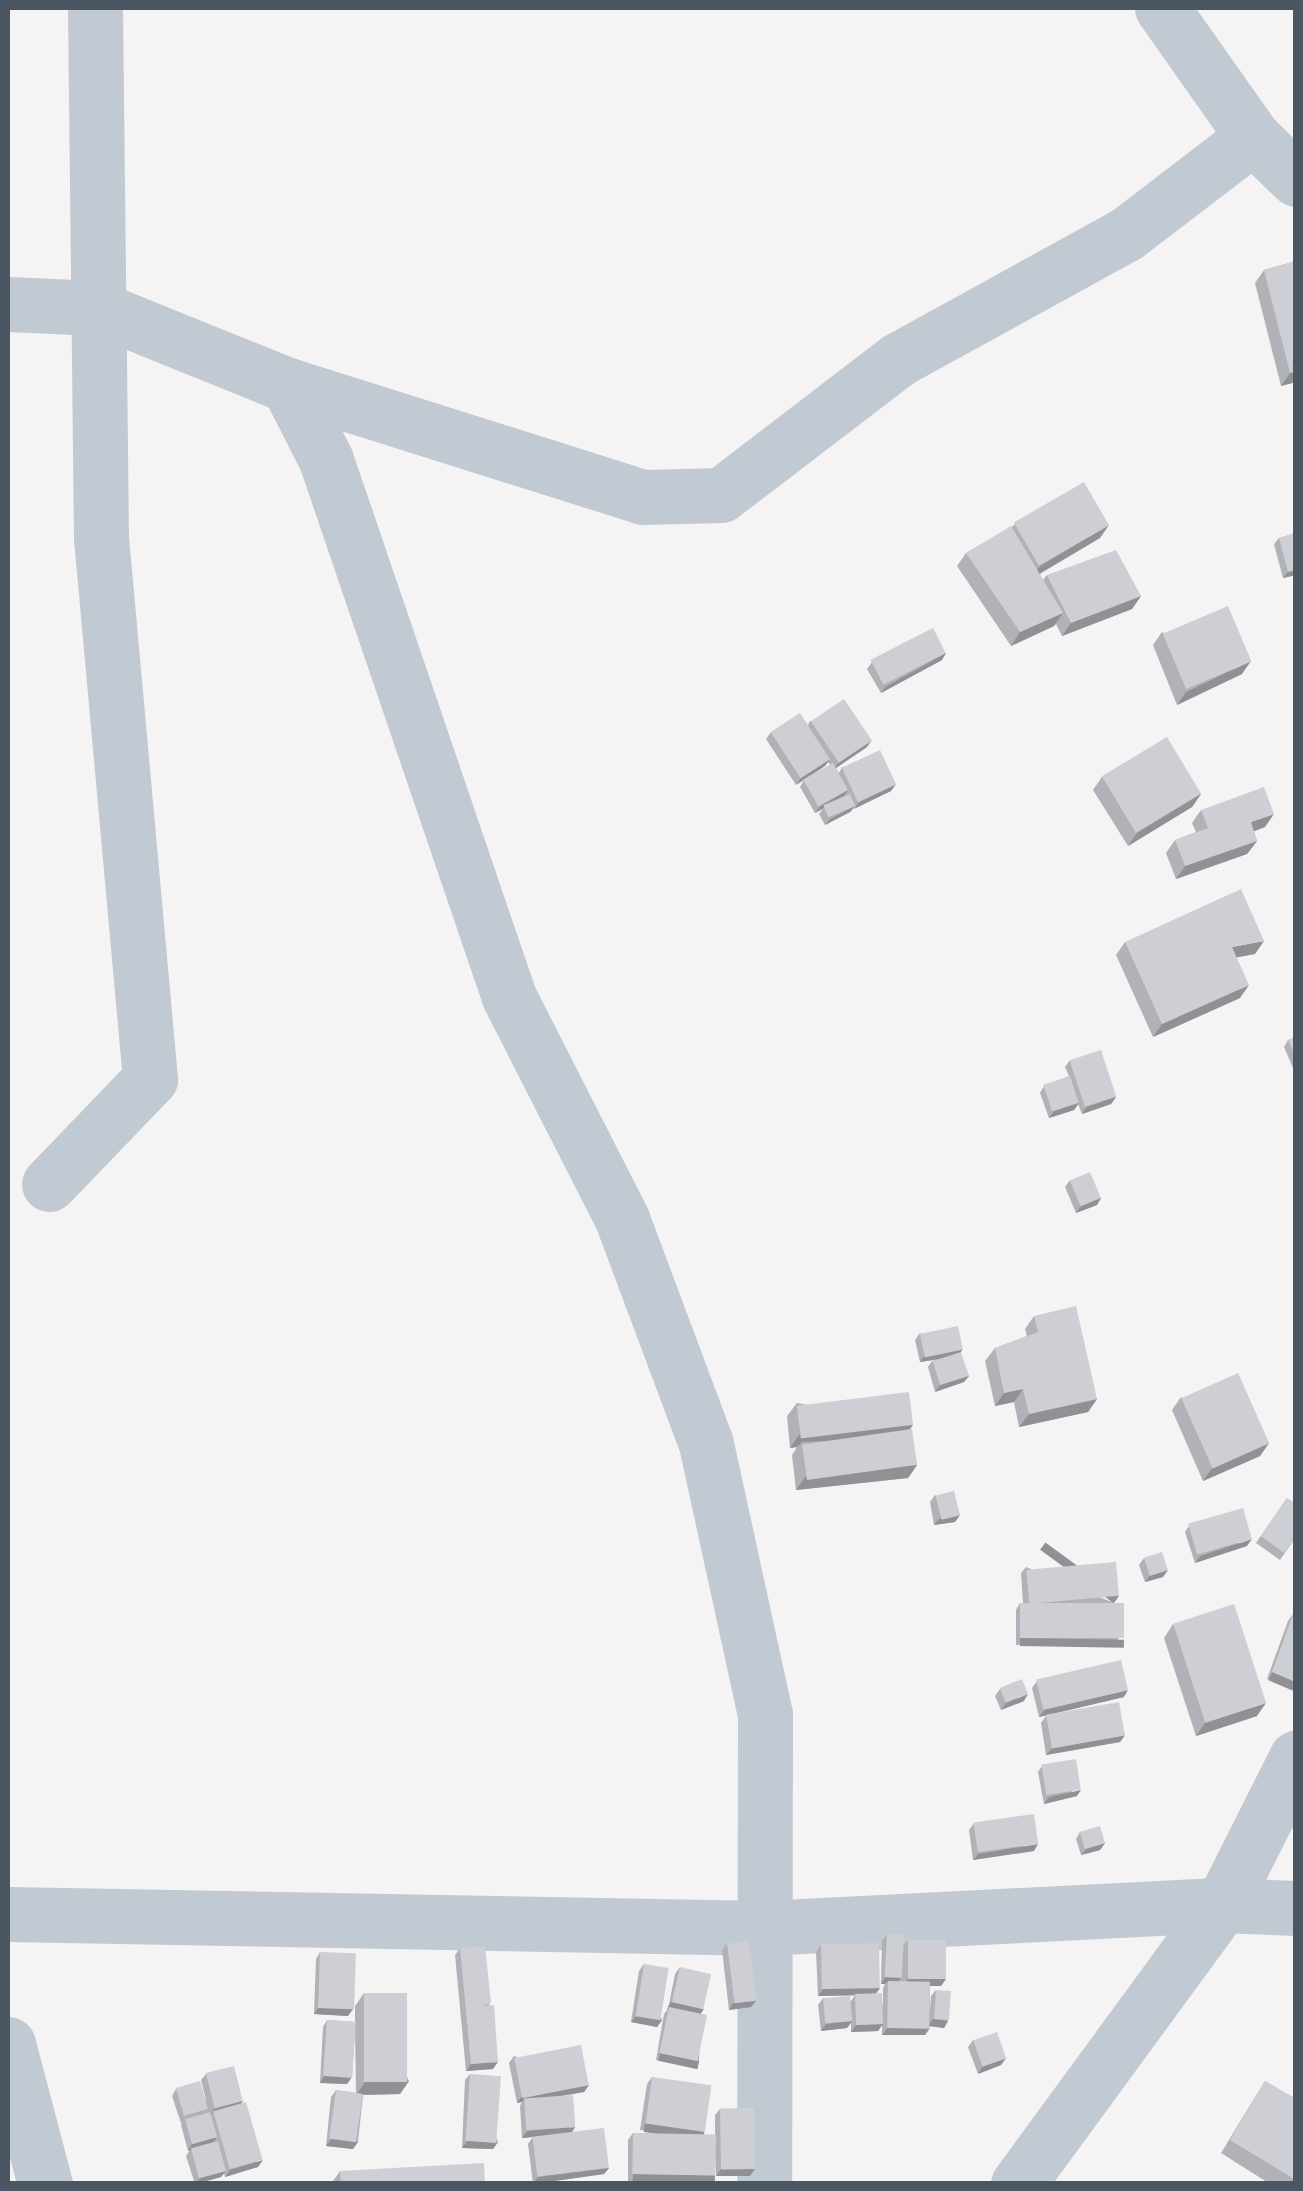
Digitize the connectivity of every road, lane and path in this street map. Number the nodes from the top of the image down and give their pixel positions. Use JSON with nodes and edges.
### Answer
{"nodes":[{"id":1,"x":95,"y":8,"type":"edge"},
{"id":2,"x":1162,"y":8,"type":"edge"},
{"id":3,"x":1253,"y":138,"type":"junction"},
{"id":4,"x":1296,"y":179,"type":"edge"},
{"id":5,"x":8,"y":304,"type":"edge"},
{"id":6,"x":97,"y":308,"type":"junction"},
{"id":7,"x":288,"y":385,"type":"junction"},
{"id":8,"x":49,"y":1184,"type":"dead end"},
{"id":9,"x":1296,"y":1758,"type":"edge"},
{"id":10,"x":1222,"y":1905,"type":"junction"},
{"id":11,"x":1295,"y":1911,"type":"edge"},
{"id":12,"x":8,"y":1914,"type":"edge"},
{"id":13,"x":764,"y":1928,"type":"junction"},
{"id":14,"x":8,"y":2044,"type":"edge"},
{"id":15,"x":45,"y":2184,"type":"edge"},
{"id":16,"x":764,"y":2184,"type":"edge"},
{"id":17,"x":1018,"y":2184,"type":"edge"}],
"edges":[{"from":1,"to":6,"type":"street"},
{"from":2,"to":3,"type":"street"},
{"from":3,"to":4,"type":"street"},
{"from":3,"to":7,"type":"street"},
{"from":5,"to":6,"type":"street"},
{"from":6,"to":7,"type":"street"},
{"from":6,"to":8,"type":"street"},
{"from":7,"to":13,"type":"street"},
{"from":9,"to":10,"type":"street"},
{"from":10,"to":11,"type":"street"},
{"from":10,"to":13,"type":"street"},
{"from":10,"to":17,"type":"street"},
{"from":12,"to":13,"type":"street"},
{"from":13,"to":16,"type":"street"},
{"from":14,"to":15,"type":"street"}]}
